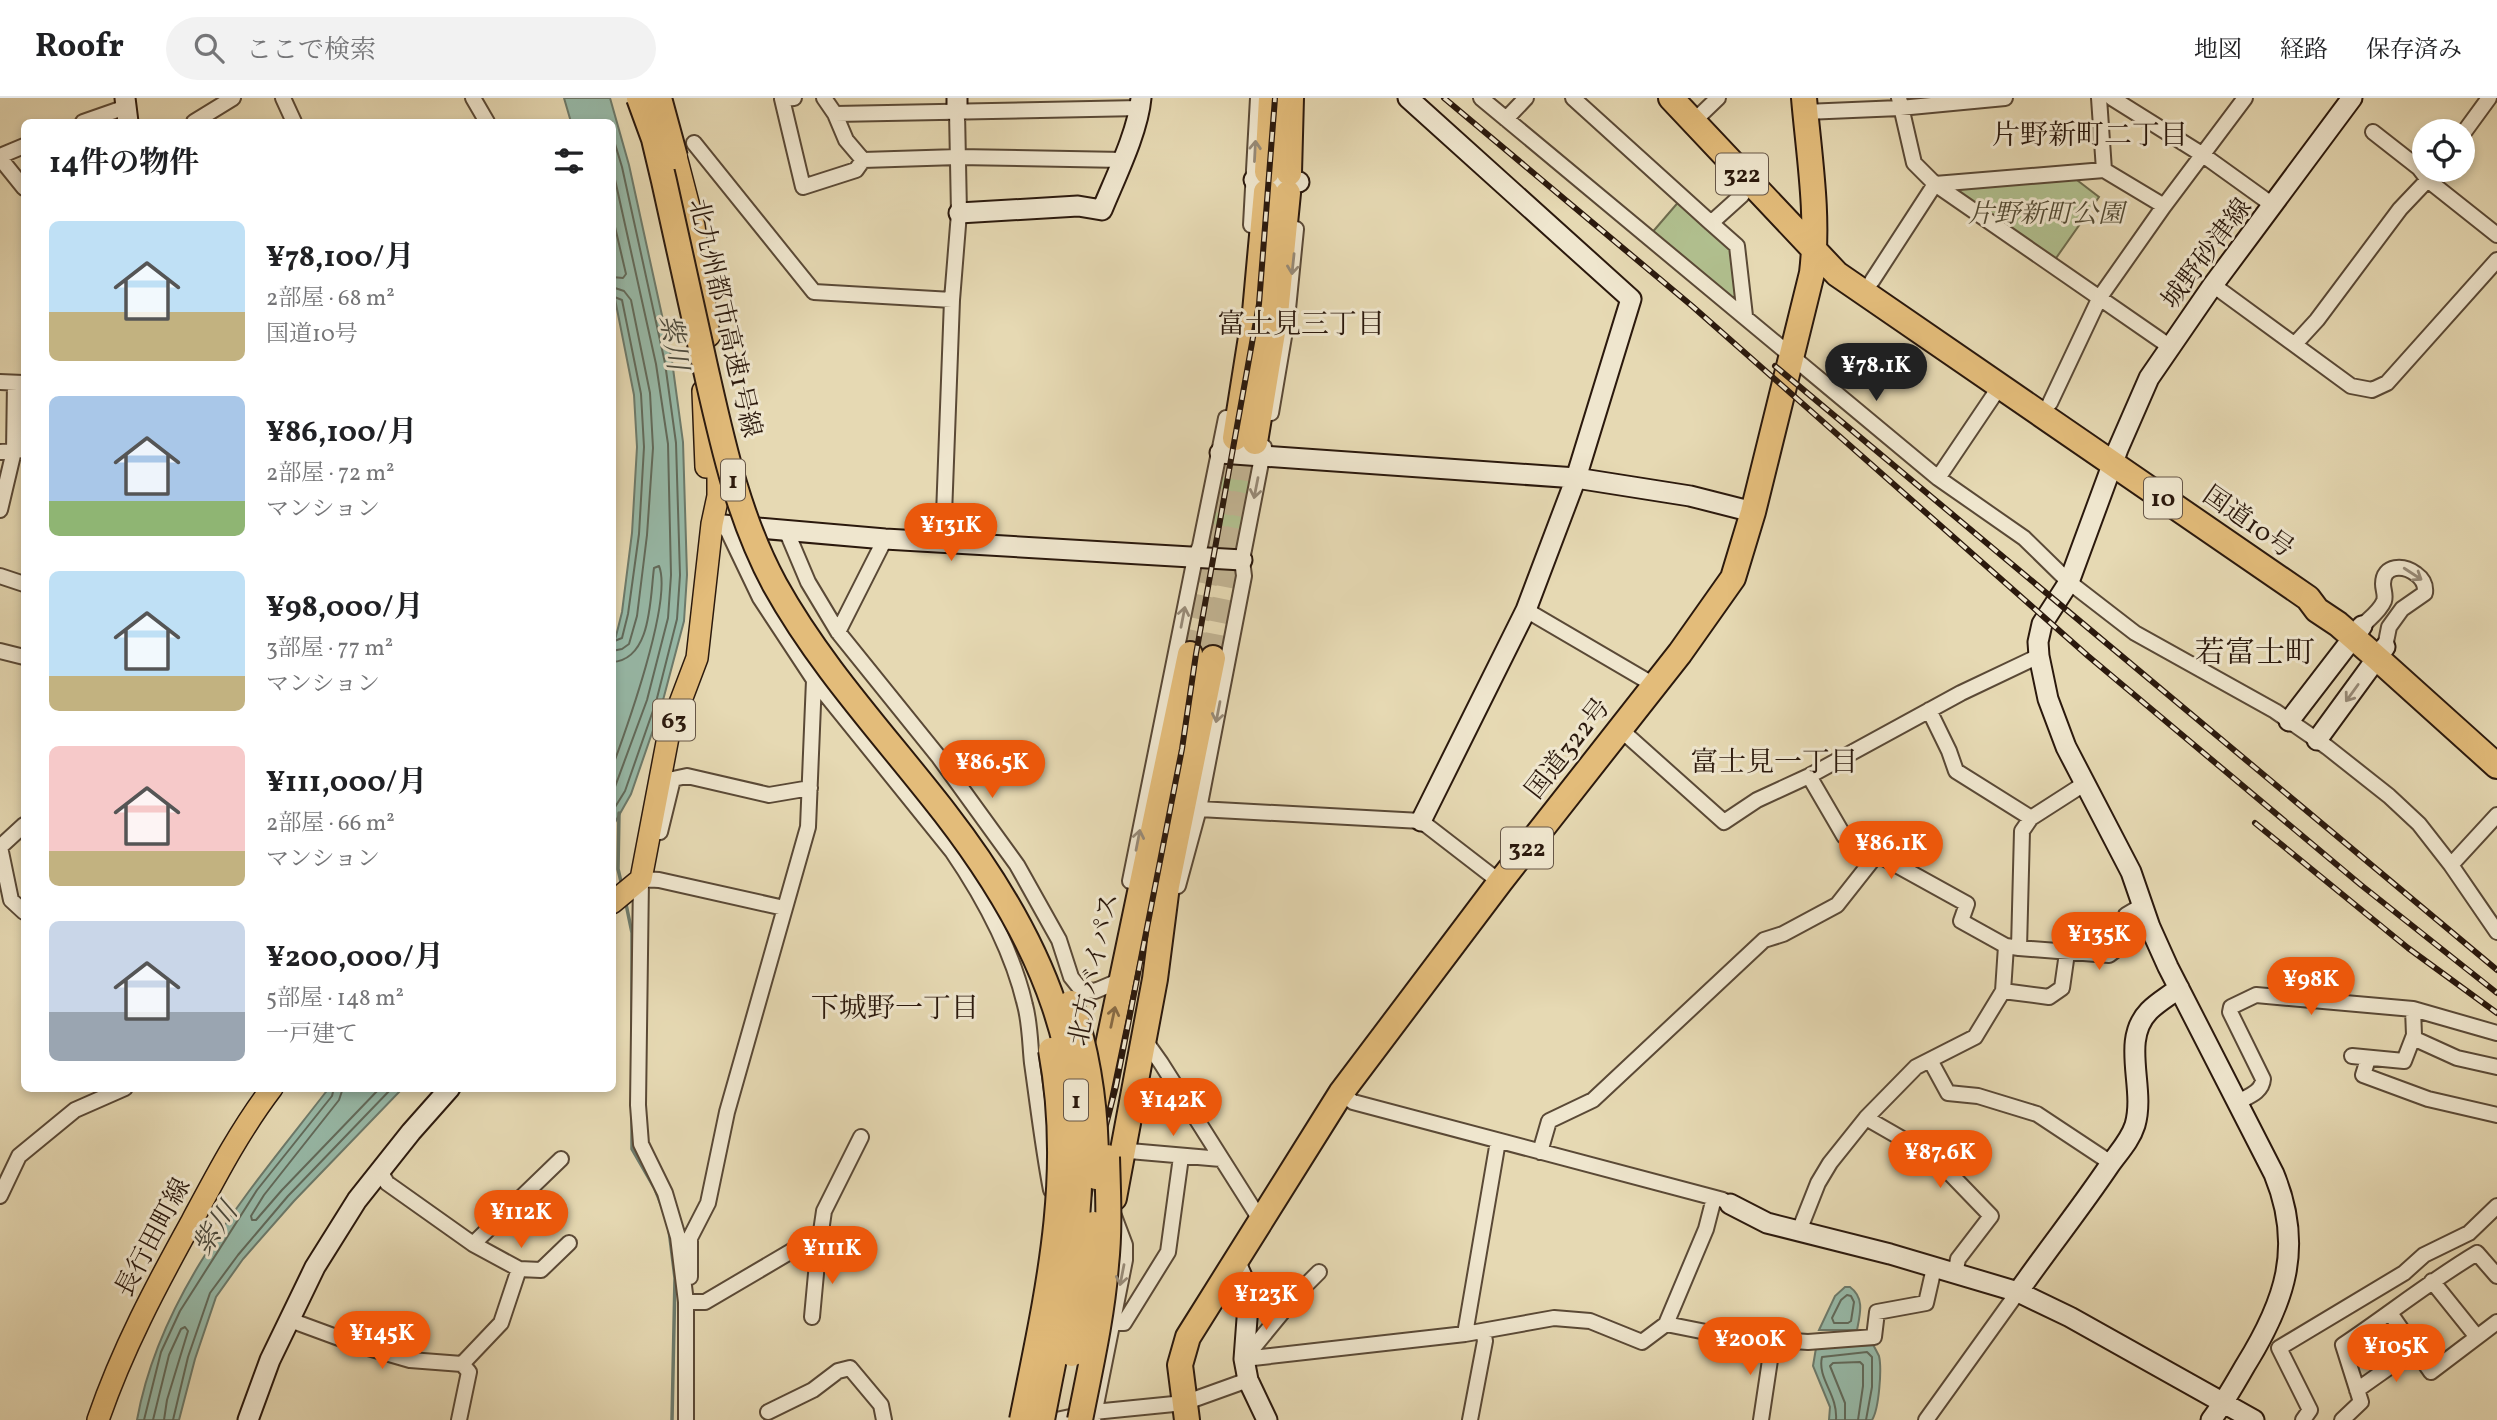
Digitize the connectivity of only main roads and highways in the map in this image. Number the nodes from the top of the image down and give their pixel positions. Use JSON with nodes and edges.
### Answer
{"nodes":[{"id":1,"x":639,"y":98,"type":"edge"},
{"id":2,"x":660,"y":98,"type":"edge"},
{"id":3,"x":1271,"y":98,"type":"edge"},
{"id":4,"x":1291,"y":98,"type":"edge"},
{"id":5,"x":1671,"y":98,"type":"edge"},
{"id":6,"x":1804,"y":105,"type":"edge"},
{"id":7,"x":1277,"y":182,"type":"junction"},
{"id":8,"x":1815,"y":248,"type":"junction"},
{"id":9,"x":1243,"y":448,"type":"tunnel mouth"},
{"id":10,"x":2115,"y":456,"type":"junction"},
{"id":11,"x":719,"y":526,"type":"junction"},
{"id":12,"x":2381,"y":652,"type":"junction"},
{"id":13,"x":2497,"y":750,"type":"edge"},
{"id":14,"x":2497,"y":766,"type":"edge"},
{"id":15,"x":943,"y":811,"type":"junction"},
{"id":16,"x":616,"y":900,"type":"edge"},
{"id":17,"x":269,"y":1092,"type":"edge"},
{"id":18,"x":1186,"y":1412,"type":"edge"},
{"id":19,"x":1075,"y":1418,"type":"edge"},
{"id":20,"x":98,"y":1420,"type":"edge"},
{"id":21,"x":1022,"y":1420,"type":"edge"},
{"id":22,"x":1032,"y":1420,"type":"edge"},
{"id":23,"x":1042,"y":1420,"type":"edge"}],
"edges":[{"from":1,"to":11,"type":"main road","number":"63"},
{"from":1,"to":15,"type":"highway","name":"北九州都市高速1号線","number":"1","bridge":true},
{"from":2,"to":11,"type":"main road","number":"63"},
{"from":2,"to":19,"type":"highway","name":"北九州都市高速1号線","number":"1","bridge":true},
{"from":3,"to":7,"type":"highway"},
{"from":4,"to":7,"type":"highway"},
{"from":5,"to":8,"type":"highway","number":"322"},
{"from":6,"to":8,"type":"highway"},
{"from":7,"to":9,"type":"highway"},
{"from":8,"to":10,"type":"highway","name":"国道10号","number":"10"},
{"from":8,"to":10,"type":"highway","name":"国道10号","number":"10"},
{"from":8,"to":18,"type":"highway","name":"国道322号","number":"322"},
{"from":10,"to":12,"type":"highway","name":"国道10号","number":"10"},
{"from":11,"to":16,"type":"main road","number":"63"},
{"from":12,"to":13,"type":"highway","name":"国道10号","number":"10"},
{"from":12,"to":14,"type":"highway","name":"国道10号","number":"10"},
{"from":15,"to":21,"type":"highway","bridge":true},
{"from":15,"to":23,"type":"highway","name":"北九州都市高速1号線","number":"1","bridge":true},
{"from":17,"to":20,"type":"main road","name":"長行田町線"},
{"from":22,"to":19,"type":"highway","name":"北方バイパス","one_way":true}]}
